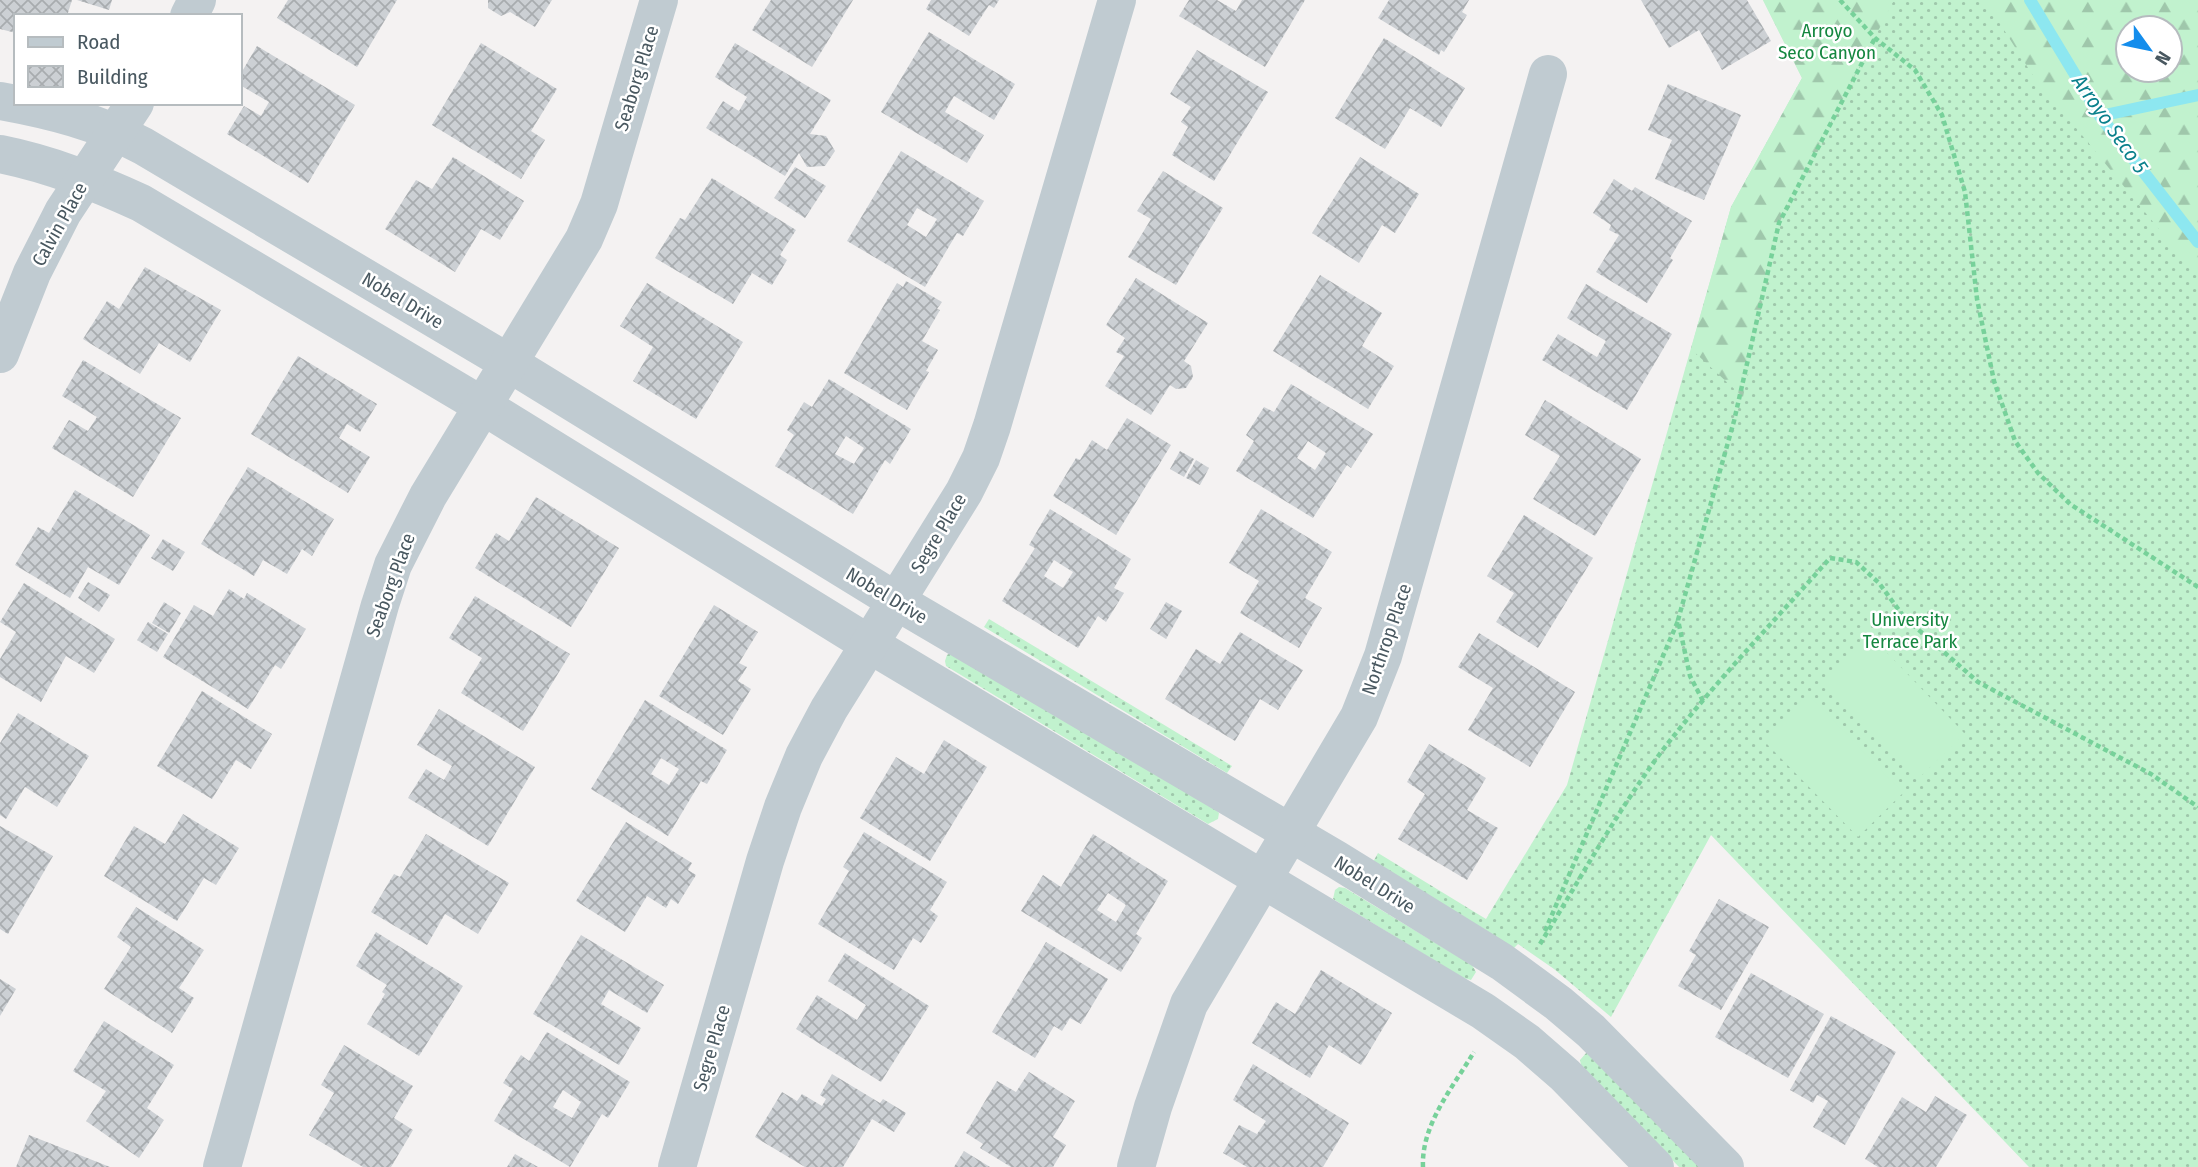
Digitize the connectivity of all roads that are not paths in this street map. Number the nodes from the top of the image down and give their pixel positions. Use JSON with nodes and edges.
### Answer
{"nodes":[{"id":1,"x":659,"y":0,"type":"edge"},
{"id":2,"x":1117,"y":0,"type":"edge"},
{"id":3,"x":1548,"y":74,"type":"dead end"},
{"id":4,"x":24,"y":105,"type":"edge"},
{"id":5,"x":125,"y":117,"type":"edge"},
{"id":6,"x":0,"y":154,"type":"edge"},
{"id":7,"x":85,"y":178,"type":"junction"},
{"id":8,"x":0,"y":354,"type":"edge"},
{"id":9,"x":509,"y":363,"type":"junction"},
{"id":10,"x":483,"y":406,"type":"junction"},
{"id":11,"x":896,"y":601,"type":"junction"},
{"id":12,"x":869,"y":644,"type":"junction"},
{"id":13,"x":1291,"y":833,"type":"junction"},
{"id":14,"x":1264,"y":878,"type":"junction"},
{"id":15,"x":1558,"y":1003,"type":"junction"},
{"id":16,"x":1527,"y":1042,"type":"junction"},
{"id":17,"x":222,"y":1167,"type":"edge"},
{"id":18,"x":677,"y":1167,"type":"edge"},
{"id":19,"x":1136,"y":1167,"type":"edge"},
{"id":20,"x":1654,"y":1167,"type":"edge"},
{"id":21,"x":1725,"y":1167,"type":"edge"}],
"edges":[{"from":1,"to":9,"type":"street","name":"Seaborg Place"},
{"from":2,"to":11,"type":"street","name":"Segre Place"},
{"from":3,"to":13,"type":"street","name":"Northrop Place"},
{"from":4,"to":5,"type":"street","name":"Nobel Drive"},
{"from":5,"to":7,"type":"street","name":"Calvin Place"},
{"from":5,"to":9,"type":"street","name":"Nobel Drive"},
{"from":6,"to":7,"type":"street"},
{"from":7,"to":8,"type":"street","name":"Calvin Place"},
{"from":7,"to":10,"type":"street"},
{"from":9,"to":10,"type":"street","name":"Seaborg Place"},
{"from":9,"to":11,"type":"street","name":"Nobel Drive"},
{"from":10,"to":12,"type":"street"},
{"from":10,"to":17,"type":"street","name":"Seaborg Place"},
{"from":11,"to":12,"type":"street","name":"Segre Place"},
{"from":11,"to":13,"type":"street","name":"Nobel Drive"},
{"from":12,"to":14,"type":"street"},
{"from":12,"to":18,"type":"street","name":"Segre Place"},
{"from":13,"to":14,"type":"street","name":"Northrop Place"},
{"from":13,"to":15,"type":"street","name":"Nobel Drive"},
{"from":14,"to":16,"type":"street"},
{"from":14,"to":19,"type":"street","name":"Northrop Place"},
{"from":15,"to":16,"type":"street"},
{"from":15,"to":21,"type":"street","name":"Nobel Drive"},
{"from":16,"to":20,"type":"street"}]}
